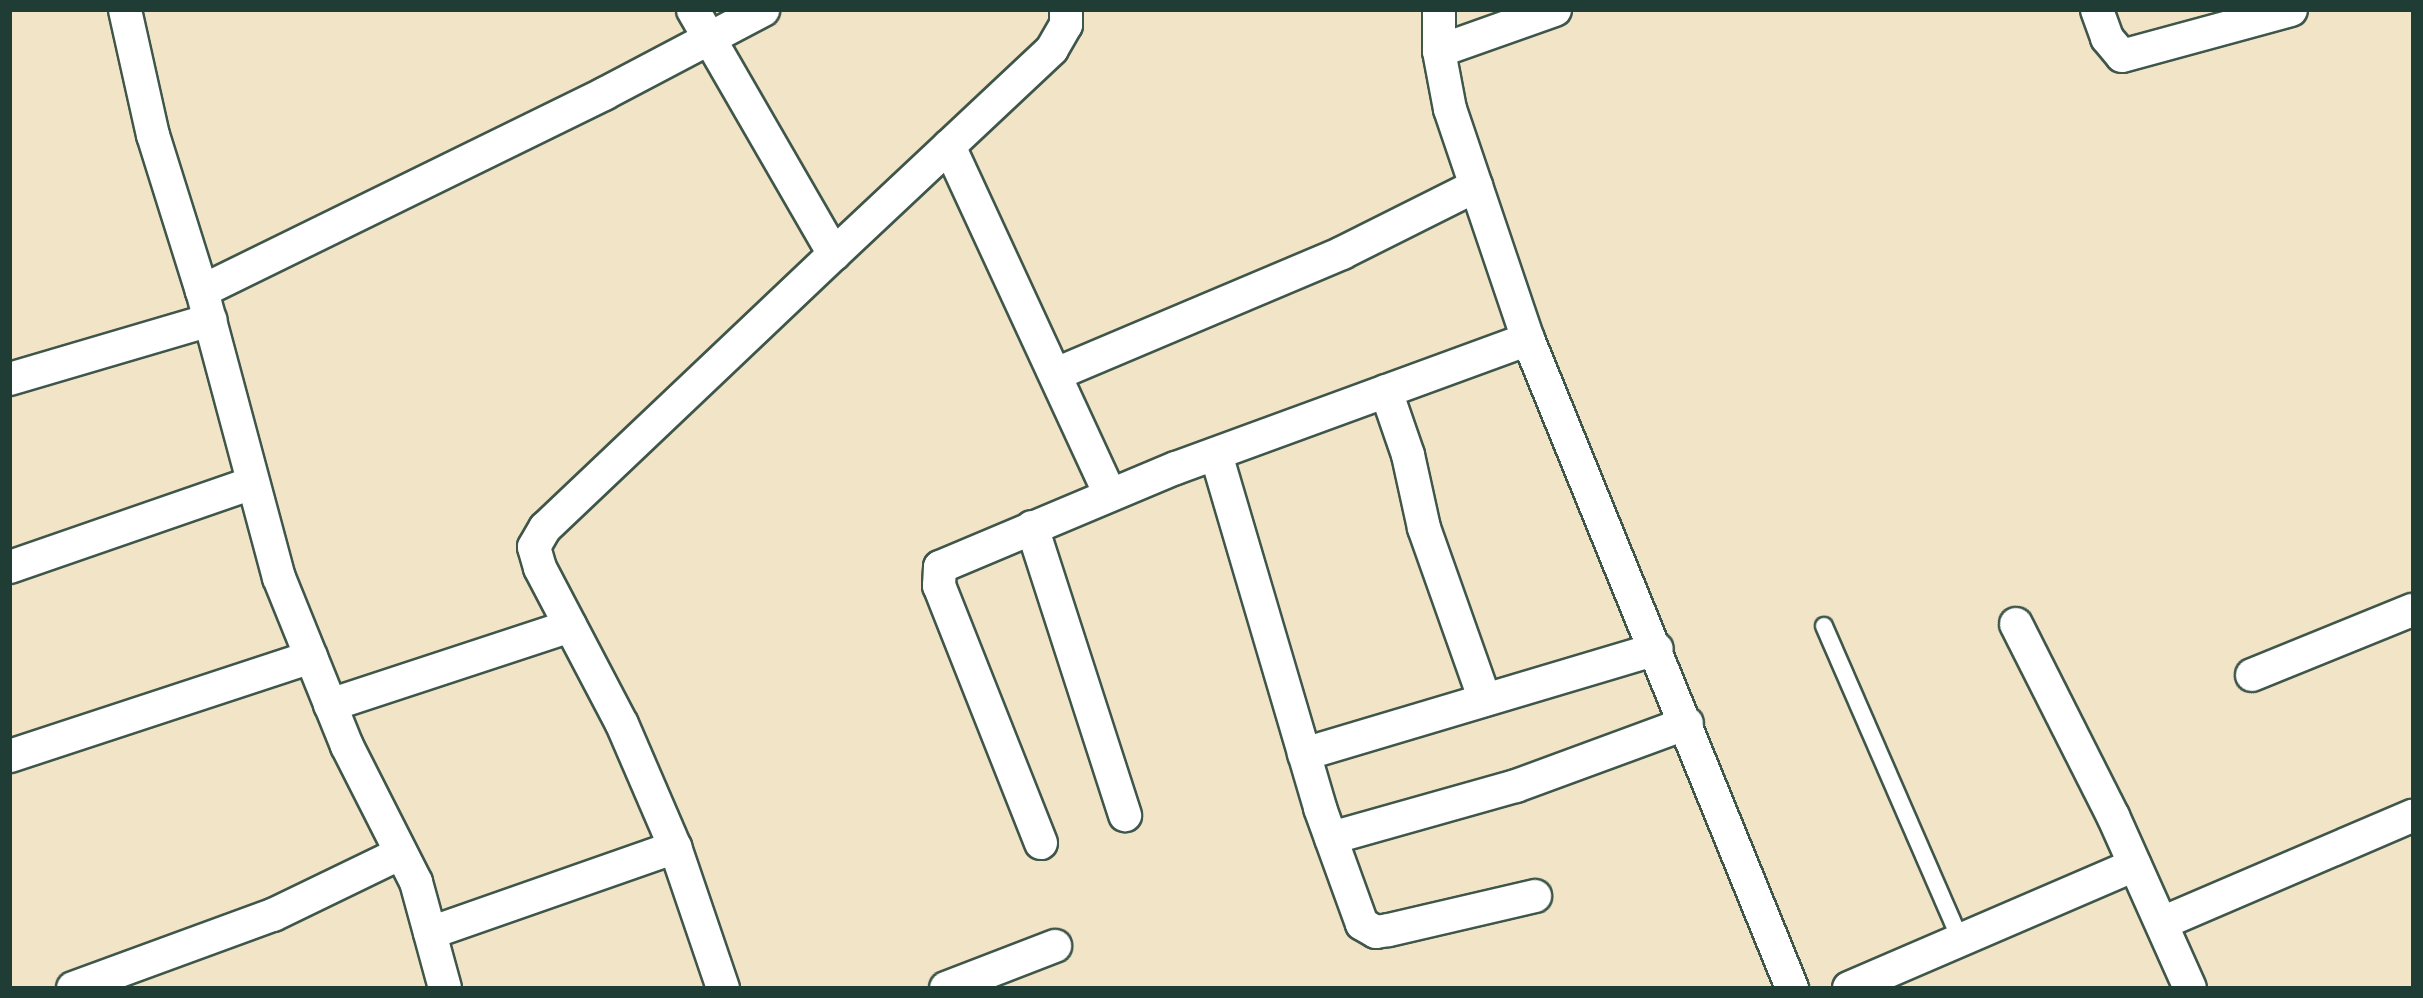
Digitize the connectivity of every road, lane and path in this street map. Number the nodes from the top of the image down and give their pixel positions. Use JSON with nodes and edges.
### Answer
{"nodes":[{"id":1,"x":124,"y":10,"type":"edge"},
{"id":2,"x":693,"y":10,"type":"edge"},
{"id":3,"x":763,"y":10,"type":"edge"},
{"id":4,"x":1091,"y":10,"type":"edge"},
{"id":5,"x":1555,"y":10,"type":"edge"},
{"id":6,"x":2097,"y":10,"type":"edge"},
{"id":7,"x":2291,"y":10,"type":"edge"},
{"id":8,"x":1435,"y":24,"type":"edge"},
{"id":9,"x":1063,"y":25,"type":"edge"},
{"id":10,"x":709,"y":38,"type":"junction"},
{"id":11,"x":949,"y":146,"type":"junction"},
{"id":12,"x":1476,"y":186,"type":"junction"},
{"id":13,"x":834,"y":254,"type":"junction"},
{"id":14,"x":206,"y":306,"type":"junction"},
{"id":15,"x":1528,"y":339,"type":"junction"},
{"id":16,"x":1056,"y":374,"type":"junction"},
{"id":17,"x":10,"y":379,"type":"edge"},
{"id":18,"x":1386,"y":391,"type":"junction"},
{"id":19,"x":1216,"y":454,"type":"junction"},
{"id":20,"x":253,"y":483,"type":"junction"},
{"id":21,"x":1110,"y":495,"type":"junction"},
{"id":22,"x":1032,"y":526,"type":"junction"},
{"id":23,"x":10,"y":567,"type":"edge"},
{"id":24,"x":2412,"y":610,"type":"edge"},
{"id":25,"x":2016,"y":624,"type":"dead end"},
{"id":26,"x":570,"y":626,"type":"junction"},
{"id":27,"x":1824,"y":626,"type":"dead end"},
{"id":28,"x":1657,"y":649,"type":"junction"},
{"id":29,"x":311,"y":657,"type":"junction"},
{"id":30,"x":2252,"y":675,"type":"dead end"},
{"id":31,"x":1485,"y":700,"type":"junction"},
{"id":32,"x":330,"y":705,"type":"junction"},
{"id":33,"x":1687,"y":723,"type":"junction"},
{"id":34,"x":1304,"y":754,"type":"junction"},
{"id":35,"x":10,"y":756,"type":"edge"},
{"id":36,"x":1125,"y":815,"type":"dead end"},
{"id":37,"x":2412,"y":816,"type":"edge"},
{"id":38,"x":1330,"y":838,"type":"junction"},
{"id":39,"x":1041,"y":843,"type":"dead end"},
{"id":40,"x":675,"y":847,"type":"junction"},
{"id":41,"x":401,"y":853,"type":"junction"},
{"id":42,"x":2135,"y":865,"type":"junction"},
{"id":43,"x":1535,"y":896,"type":"dead end"},
{"id":44,"x":2162,"y":924,"type":"junction"},
{"id":45,"x":430,"y":933,"type":"junction"},
{"id":46,"x":1960,"y":939,"type":"junction"},
{"id":47,"x":1055,"y":946,"type":"dead end"},
{"id":48,"x":87,"y":985,"type":"edge"},
{"id":49,"x":445,"y":987,"type":"edge"},
{"id":50,"x":723,"y":987,"type":"edge"},
{"id":51,"x":946,"y":987,"type":"edge"},
{"id":52,"x":1792,"y":987,"type":"edge"},
{"id":53,"x":1849,"y":987,"type":"edge"},
{"id":54,"x":2190,"y":987,"type":"edge"}],
"edges":[{"from":1,"to":14,"type":"street"},
{"from":2,"to":10,"type":"street"},
{"from":3,"to":10,"type":"street"},
{"from":4,"to":9,"type":"street"},
{"from":5,"to":8,"type":"street"},
{"from":6,"to":7,"type":"street"},
{"from":8,"to":12,"type":"street"},
{"from":9,"to":11,"type":"street"},
{"from":10,"to":13,"type":"street"},
{"from":10,"to":14,"type":"street"},
{"from":11,"to":13,"type":"street"},
{"from":11,"to":16,"type":"street"},
{"from":12,"to":15,"type":"street"},
{"from":12,"to":16,"type":"street"},
{"from":13,"to":26,"type":"street"},
{"from":14,"to":17,"type":"street"},
{"from":14,"to":20,"type":"street"},
{"from":15,"to":18,"type":"street"},
{"from":15,"to":28,"type":"street"},
{"from":16,"to":21,"type":"street"},
{"from":18,"to":19,"type":"street"},
{"from":18,"to":31,"type":"street"},
{"from":19,"to":21,"type":"street"},
{"from":19,"to":34,"type":"street"},
{"from":20,"to":23,"type":"street"},
{"from":20,"to":29,"type":"street"},
{"from":21,"to":22,"type":"street"},
{"from":22,"to":36,"type":"street"},
{"from":22,"to":39,"type":"street"},
{"from":24,"to":30,"type":"street"},
{"from":25,"to":42,"type":"street"},
{"from":26,"to":32,"type":"street"},
{"from":26,"to":40,"type":"street"},
{"from":27,"to":46,"type":"lane"},
{"from":28,"to":31,"type":"street"},
{"from":28,"to":33,"type":"street"},
{"from":29,"to":32,"type":"street"},
{"from":29,"to":35,"type":"street"},
{"from":31,"to":34,"type":"street"},
{"from":32,"to":41,"type":"street"},
{"from":33,"to":38,"type":"street"},
{"from":33,"to":52,"type":"street"},
{"from":34,"to":38,"type":"street"},
{"from":37,"to":44,"type":"street"},
{"from":38,"to":43,"type":"street"},
{"from":40,"to":45,"type":"street"},
{"from":40,"to":50,"type":"street"},
{"from":41,"to":45,"type":"street"},
{"from":41,"to":48,"type":"street"},
{"from":42,"to":44,"type":"street"},
{"from":42,"to":46,"type":"street"},
{"from":44,"to":54,"type":"street"},
{"from":45,"to":49,"type":"street"},
{"from":46,"to":53,"type":"street"},
{"from":47,"to":51,"type":"street"}]}
